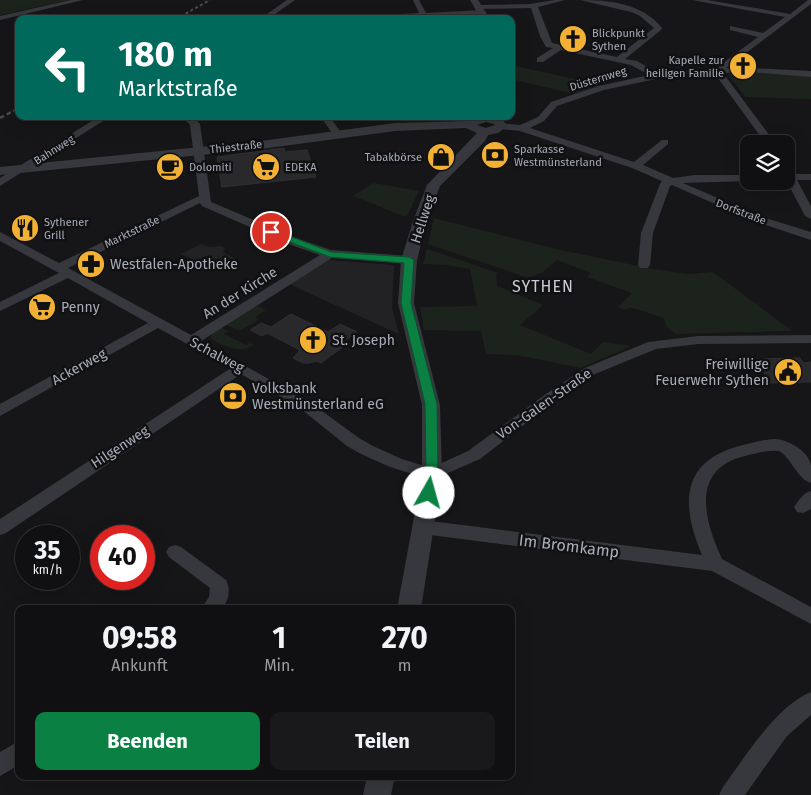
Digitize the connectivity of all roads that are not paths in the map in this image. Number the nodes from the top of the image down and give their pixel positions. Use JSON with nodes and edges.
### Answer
{"nodes":[{"id":1,"x":80,"y":0,"type":"edge"},
{"id":2,"x":292,"y":0,"type":"edge"},
{"id":3,"x":416,"y":0,"type":"edge"},
{"id":4,"x":562,"y":0,"type":"edge"},
{"id":5,"x":583,"y":0,"type":"edge"},
{"id":6,"x":695,"y":0,"type":"edge"},
{"id":7,"x":811,"y":1,"type":"edge"},
{"id":8,"x":534,"y":5,"type":"junction"},
{"id":9,"x":480,"y":9,"type":"edge"},
{"id":10,"x":269,"y":15,"type":"edge"},
{"id":11,"x":424,"y":15,"type":"joint"},
{"id":12,"x":791,"y":16,"type":"junction"},
{"id":13,"x":0,"y":18,"type":"edge"},
{"id":14,"x":733,"y":28,"type":"dead end"},
{"id":15,"x":764,"y":36,"type":"junction"},
{"id":16,"x":560,"y":47,"type":"junction"},
{"id":17,"x":620,"y":59,"type":"junction"},
{"id":18,"x":540,"y":60,"type":"dead end"},
{"id":19,"x":717,"y":71,"type":"junction"},
{"id":20,"x":811,"y":74,"type":"edge"},
{"id":21,"x":656,"y":76,"type":"junction"},
{"id":22,"x":101,"y":120,"type":"edge"},
{"id":23,"x":190,"y":120,"type":"edge"},
{"id":24,"x":327,"y":120,"type":"edge"},
{"id":25,"x":479,"y":123,"type":"edge"},
{"id":26,"x":501,"y":126,"type":"joint"},
{"id":27,"x":521,"y":128,"type":"junction"},
{"id":28,"x":338,"y":135,"type":"junction"},
{"id":29,"x":764,"y":135,"type":"edge"},
{"id":30,"x":665,"y":142,"type":"dead end"},
{"id":31,"x":199,"y":151,"type":"junction"},
{"id":32,"x":636,"y":166,"type":"junction"},
{"id":33,"x":25,"y":168,"type":"junction"},
{"id":34,"x":0,"y":170,"type":"edge"},
{"id":35,"x":795,"y":175,"type":"edge"},
{"id":36,"x":811,"y":176,"type":"edge"},
{"id":37,"x":740,"y":178,"type":"edge"},
{"id":38,"x":673,"y":181,"type":"junction"},
{"id":39,"x":0,"y":183,"type":"edge"},
{"id":40,"x":795,"y":187,"type":"edge"},
{"id":41,"x":204,"y":197,"type":"junction"},
{"id":42,"x":811,"y":216,"type":"edge"},
{"id":43,"x":0,"y":236,"type":"edge"},
{"id":44,"x":811,"y":236,"type":"edge"},
{"id":45,"x":330,"y":254,"type":"junction"},
{"id":46,"x":409,"y":260,"type":"junction"},
{"id":47,"x":644,"y":265,"type":"dead end"},
{"id":48,"x":64,"y":270,"type":"junction"},
{"id":49,"x":0,"y":307,"type":"edge"},
{"id":50,"x":159,"y":322,"type":"junction"},
{"id":51,"x":811,"y":338,"type":"edge"},
{"id":52,"x":191,"y":341,"type":"junction"},
{"id":53,"x":241,"y":368,"type":"junction"},
{"id":54,"x":0,"y":411,"type":"edge"},
{"id":55,"x":432,"y":474,"type":"junction"},
{"id":56,"x":811,"y":477,"type":"edge"},
{"id":57,"x":423,"y":527,"type":"junction"},
{"id":58,"x":0,"y":528,"type":"edge"},
{"id":59,"x":175,"y":552,"type":"dead end"},
{"id":60,"x":715,"y":564,"type":"junction"},
{"id":61,"x":214,"y":605,"type":"edge"},
{"id":62,"x":410,"y":605,"type":"edge"},
{"id":63,"x":811,"y":616,"type":"edge"},
{"id":64,"x":811,"y":702,"type":"edge"},
{"id":65,"x":15,"y":754,"type":"edge"},
{"id":66,"x":0,"y":764,"type":"edge"},
{"id":67,"x":380,"y":780,"type":"edge"},
{"id":68,"x":377,"y":795,"type":"edge"},
{"id":69,"x":731,"y":795,"type":"edge"}],
"edges":[{"from":1,"to":13,"type":"street"},
{"from":2,"to":10,"type":"street"},
{"from":3,"to":11,"type":"street"},
{"from":4,"to":8,"type":"street"},
{"from":5,"to":17,"type":"street"},
{"from":6,"to":12,"type":"street"},
{"from":7,"to":12,"type":"street"},
{"from":8,"to":9,"type":"street"},
{"from":8,"to":16,"type":"street"},
{"from":9,"to":11,"type":"street"},
{"from":12,"to":15,"type":"street"},
{"from":14,"to":15,"type":"street"},
{"from":15,"to":19,"type":"street"},
{"from":16,"to":17,"type":"street"},
{"from":16,"to":18,"type":"street"},
{"from":17,"to":21,"type":"street"},
{"from":19,"to":20,"type":"street","name":"Düsternweg"},
{"from":19,"to":21,"type":"street","name":"Düsternweg"},
{"from":19,"to":29,"type":"street"},
{"from":21,"to":27,"type":"street","name":"Düsternweg"},
{"from":22,"to":33,"type":"street","name":"Bahnweg"},
{"from":23,"to":31,"type":"street"},
{"from":24,"to":28,"type":"street"},
{"from":25,"to":26,"type":"street","name":"Thiestraße"},
{"from":25,"to":28,"type":"street","name":"Thiestraße"},
{"from":25,"to":46,"type":"street","name":"Hellweg"},
{"from":26,"to":27,"type":"street","name":"Dorfstraße"},
{"from":27,"to":32,"type":"street","name":"Dorfstraße"},
{"from":28,"to":31,"type":"street","name":"Thiestraße"},
{"from":30,"to":32,"type":"street"},
{"from":31,"to":33,"type":"street","name":"Thiestraße"},
{"from":31,"to":41,"type":"street"},
{"from":32,"to":38,"type":"street","name":"Dorfstraße"},
{"from":33,"to":34,"type":"street","name":"Thiestraße"},
{"from":33,"to":39,"type":"street","name":"Bahnweg"},
{"from":35,"to":36,"type":"street"},
{"from":37,"to":38,"type":"street"},
{"from":38,"to":44,"type":"street","name":"Dorfstraße"},
{"from":38,"to":47,"type":"street"},
{"from":40,"to":42,"type":"street"},
{"from":41,"to":45,"type":"street"},
{"from":41,"to":48,"type":"street","name":"Marktstraße"},
{"from":43,"to":48,"type":"street","name":"Schalweg"},
{"from":45,"to":46,"type":"street"},
{"from":45,"to":52,"type":"street","name":"An der Kirche"},
{"from":46,"to":55,"type":"street","name":"Hellweg"},
{"from":48,"to":49,"type":"street","name":"Marktstraße"},
{"from":48,"to":50,"type":"street","name":"Schalweg"},
{"from":50,"to":52,"type":"street","name":"Schalweg"},
{"from":50,"to":54,"type":"street","name":"Ackerweg"},
{"from":51,"to":55,"type":"street","name":"Von-Galen-Straße"},
{"from":52,"to":53,"type":"street","name":"Schalweg"},
{"from":53,"to":55,"type":"street","name":"Schalweg"},
{"from":53,"to":58,"type":"street","name":"Hilgenweg"},
{"from":55,"to":57,"type":"street","name":"Hellweg"},
{"from":56,"to":60,"type":"street"},
{"from":57,"to":60,"type":"street","name":"Im Bromkamp"},
{"from":57,"to":62,"type":"street","name":"Hellweg"},
{"from":59,"to":61,"type":"street"},
{"from":60,"to":63,"type":"street","name":"Im Bromkamp"},
{"from":64,"to":69,"type":"street"},
{"from":65,"to":66,"type":"street"},
{"from":67,"to":68,"type":"street"}]}
